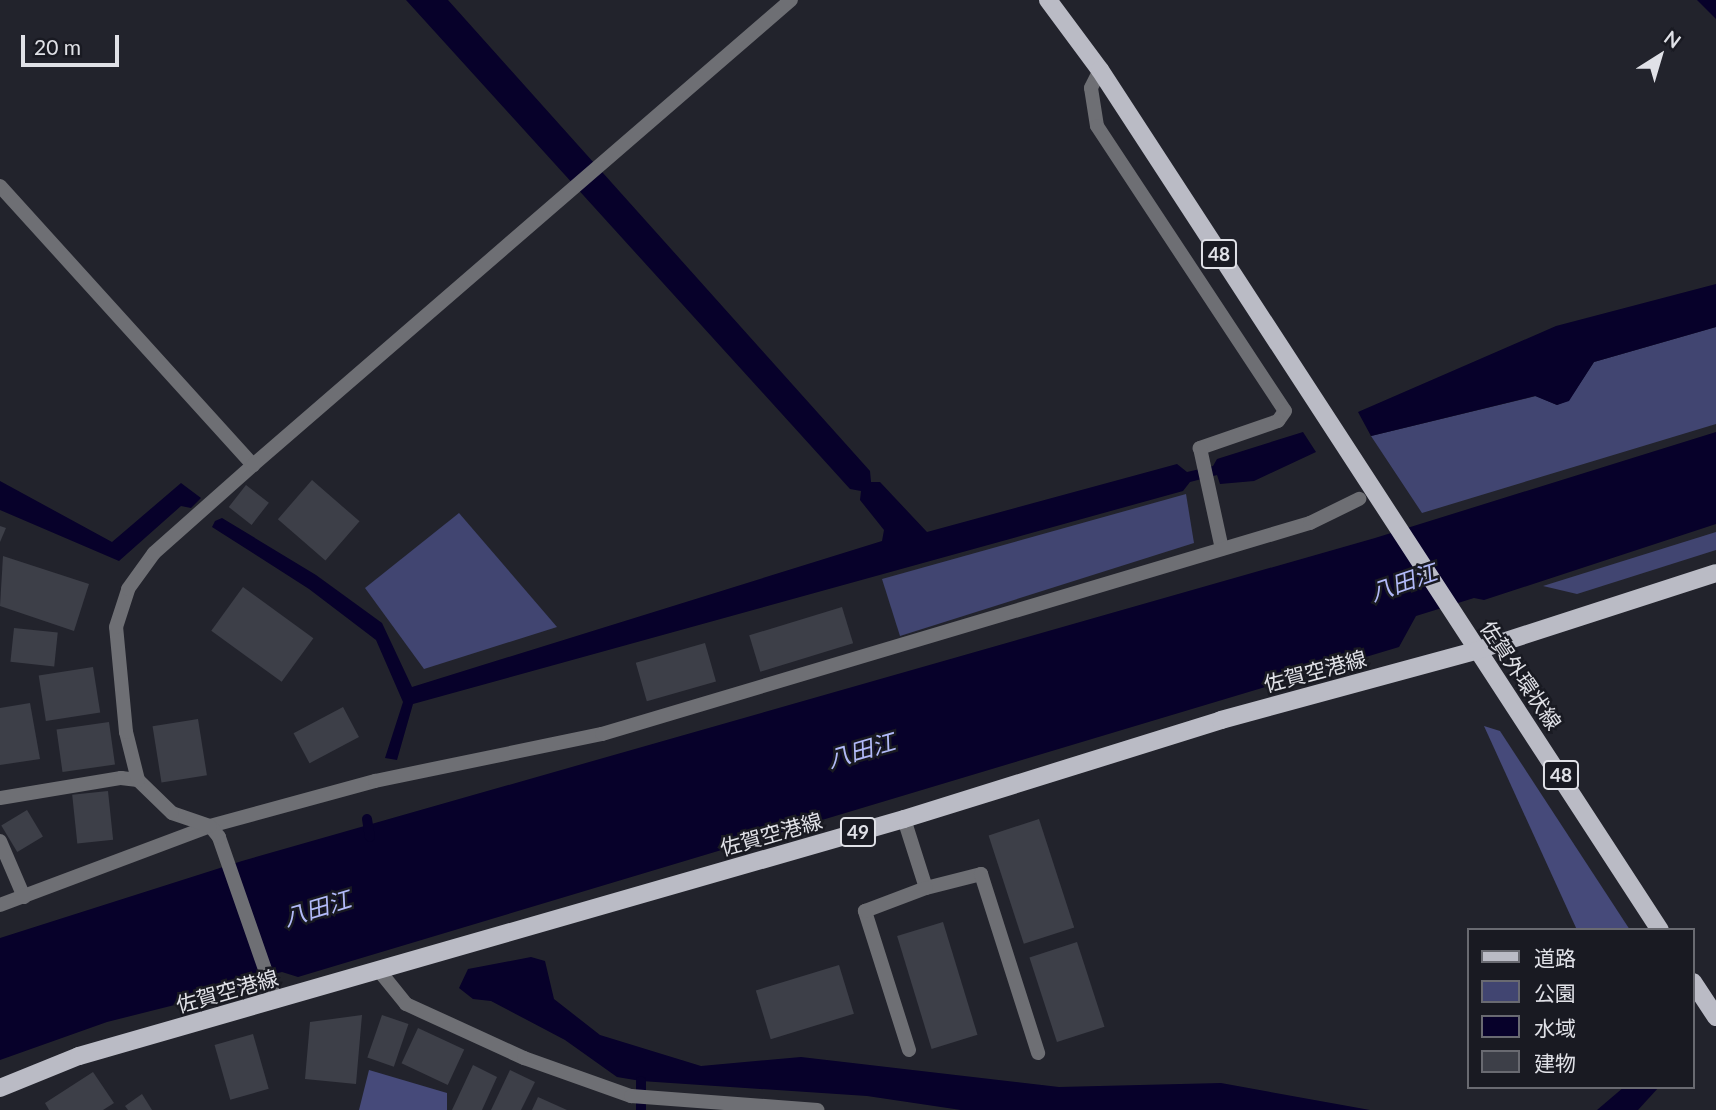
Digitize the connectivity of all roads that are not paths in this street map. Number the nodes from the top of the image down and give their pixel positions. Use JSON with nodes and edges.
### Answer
{"nodes":[{"id":1,"x":791,"y":0,"type":"edge"},
{"id":2,"x":1048,"y":0,"type":"edge"},
{"id":3,"x":1100,"y":70,"type":"junction"},
{"id":4,"x":0,"y":186,"type":"edge"},
{"id":5,"x":253,"y":465,"type":"junction"},
{"id":6,"x":1359,"y":499,"type":"dead end"},
{"id":7,"x":1222,"y":549,"type":"junction"},
{"id":8,"x":1716,"y":573,"type":"edge"},
{"id":9,"x":1478,"y":650,"type":"junction"},
{"id":10,"x":138,"y":780,"type":"junction"},
{"id":11,"x":0,"y":798,"type":"edge"},
{"id":12,"x":904,"y":819,"type":"junction"},
{"id":13,"x":214,"y":832,"type":"junction"},
{"id":14,"x":0,"y":841,"type":"edge"},
{"id":15,"x":926,"y":888,"type":"junction"},
{"id":16,"x":24,"y":897,"type":"junction"},
{"id":17,"x":0,"y":905,"type":"edge"},
{"id":18,"x":1659,"y":928,"type":"edge"},
{"id":19,"x":381,"y":973,"type":"junction"},
{"id":20,"x":1695,"y":985,"type":"edge"},
{"id":21,"x":275,"y":996,"type":"junction"},
{"id":22,"x":1716,"y":1017,"type":"edge"},
{"id":23,"x":909,"y":1050,"type":"dead end"},
{"id":24,"x":1038,"y":1053,"type":"dead end"},
{"id":25,"x":0,"y":1088,"type":"edge"},
{"id":26,"x":817,"y":1110,"type":"edge"}],
"edges":[{"from":1,"to":5,"type":"street"},
{"from":2,"to":3,"type":"main road","number":"48"},
{"from":3,"to":7,"type":"street"},
{"from":3,"to":9,"type":"main road","name":"佐賀外環状線","number":"48"},
{"from":4,"to":5,"type":"street"},
{"from":5,"to":10,"type":"street"},
{"from":6,"to":7,"type":"street"},
{"from":7,"to":13,"type":"street"},
{"from":8,"to":9,"type":"main road","name":"佐賀空港線","number":"49"},
{"from":9,"to":12,"type":"main road","name":"佐賀空港線","number":"49"},
{"from":9,"to":18,"type":"main road","name":"佐賀外環状線","number":"48"},
{"from":10,"to":11,"type":"street"},
{"from":10,"to":13,"type":"street"},
{"from":12,"to":15,"type":"street"},
{"from":12,"to":19,"type":"main road","name":"佐賀空港線","number":"49"},
{"from":13,"to":16,"type":"street"},
{"from":13,"to":21,"type":"street"},
{"from":14,"to":16,"type":"street"},
{"from":15,"to":23,"type":"street"},
{"from":15,"to":24,"type":"street"},
{"from":16,"to":17,"type":"street"},
{"from":19,"to":21,"type":"main road","name":"佐賀空港線","number":"49"},
{"from":19,"to":26,"type":"street"},
{"from":20,"to":22,"type":"main road"},
{"from":21,"to":25,"type":"main road","name":"佐賀空港線","number":"49"}]}
